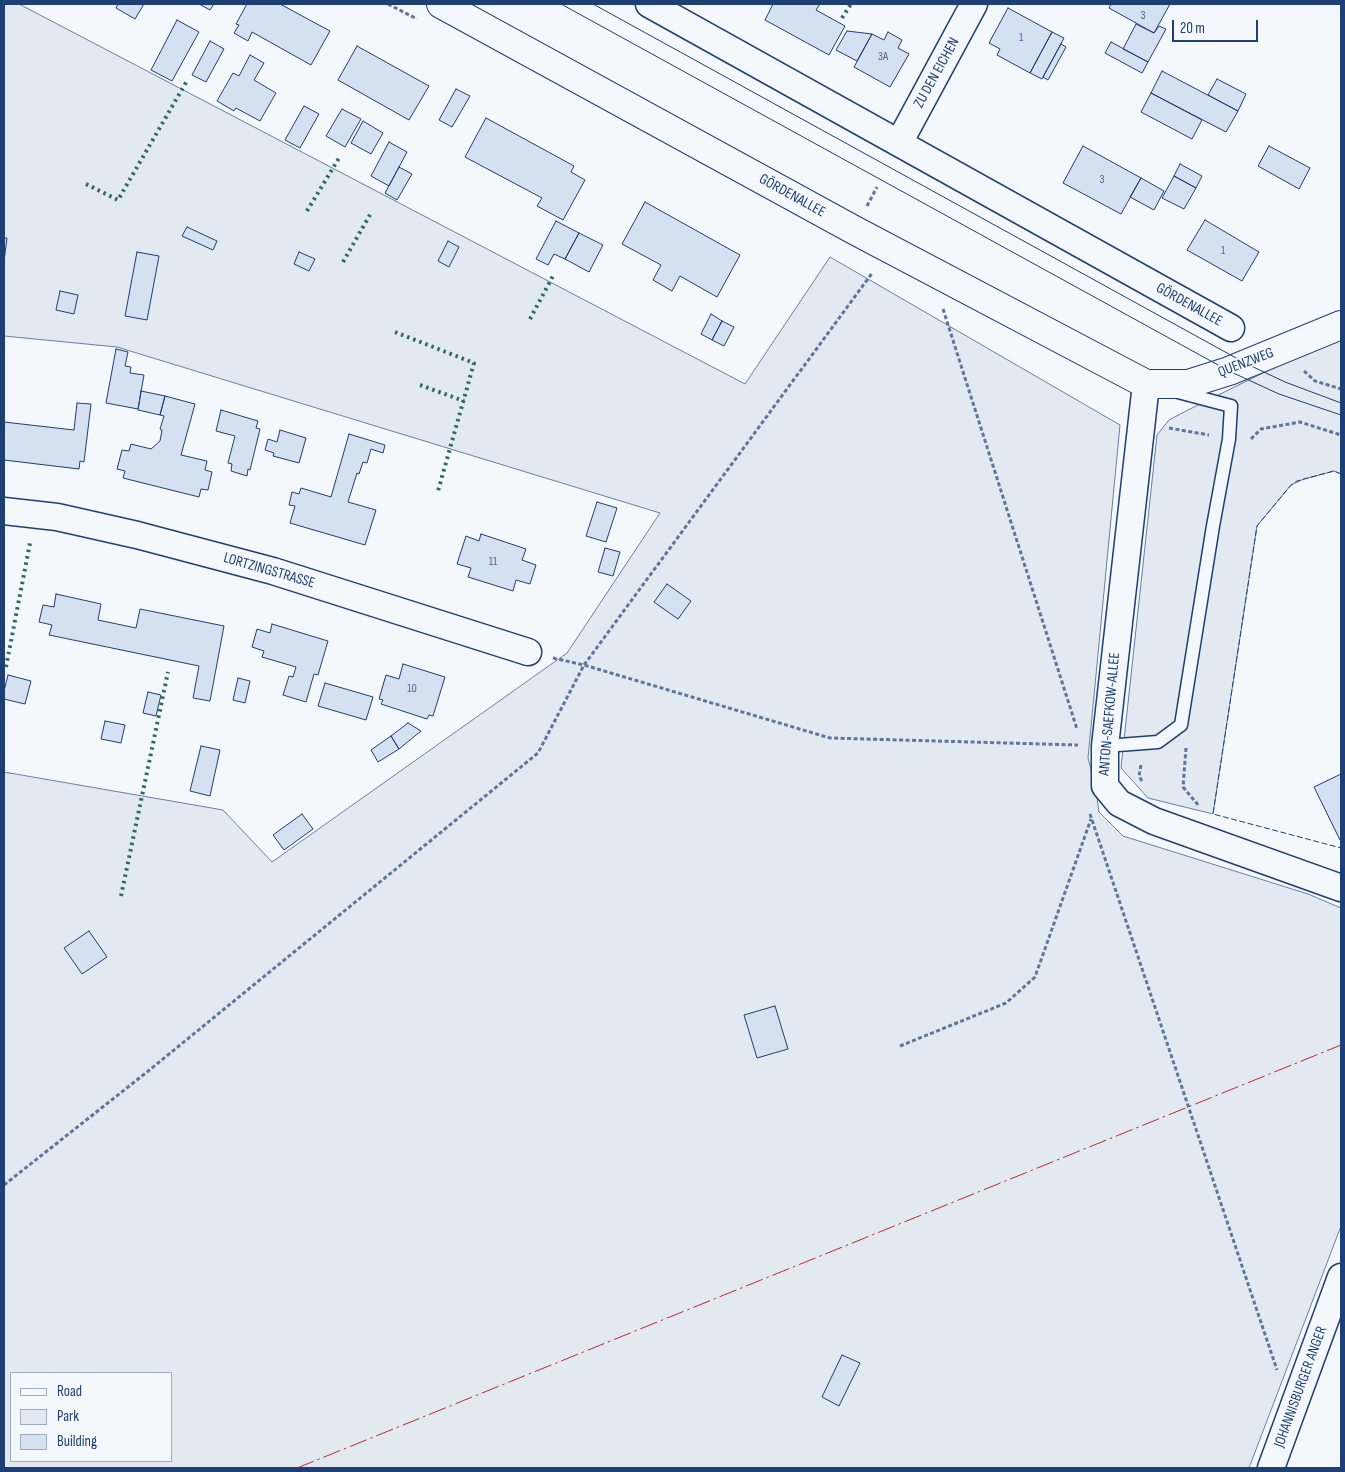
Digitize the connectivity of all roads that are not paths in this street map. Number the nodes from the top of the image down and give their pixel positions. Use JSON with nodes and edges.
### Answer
{"nodes":[{"id":1,"x":441,"y":4,"type":"edge"},
{"id":2,"x":649,"y":4,"type":"edge"},
{"id":3,"x":974,"y":4,"type":"edge"},
{"id":4,"x":899,"y":143,"type":"junction"},
{"id":5,"x":1341,"y":325,"type":"edge"},
{"id":6,"x":1231,"y":328,"type":"dead end"},
{"id":7,"x":1146,"y":384,"type":"junction"},
{"id":8,"x":4,"y":511,"type":"edge"},
{"id":9,"x":528,"y":652,"type":"road end"},
{"id":10,"x":1093,"y":745,"type":"junction"},
{"id":11,"x":1341,"y":888,"type":"edge"},
{"id":12,"x":1341,"y":1277,"type":"edge"},
{"id":13,"x":1271,"y":1468,"type":"edge"}],
"edges":[{"from":1,"to":7,"type":"street","name":"GÖRDENALLEE"},
{"from":2,"to":4,"type":"street","name":"GÖRDENALLEE"},
{"from":3,"to":4,"type":"street","name":"ZU DEN EICHEN"},
{"from":4,"to":6,"type":"street","name":"GÖRDENALLEE"},
{"from":5,"to":7,"type":"street","name":"QUENZWEG"},
{"from":7,"to":10,"type":"street","name":"ANTON-SAEFKOW-ALLEE"},
{"from":7,"to":10,"type":"lane"},
{"from":8,"to":9,"type":"street","name":"LORTZINGSTRASSE"},
{"from":10,"to":11,"type":"street","name":"ANTON-SAEFKOW-ALLEE"},
{"from":12,"to":13,"type":"street","name":"JOHANNISBURGER ANGER"}]}
